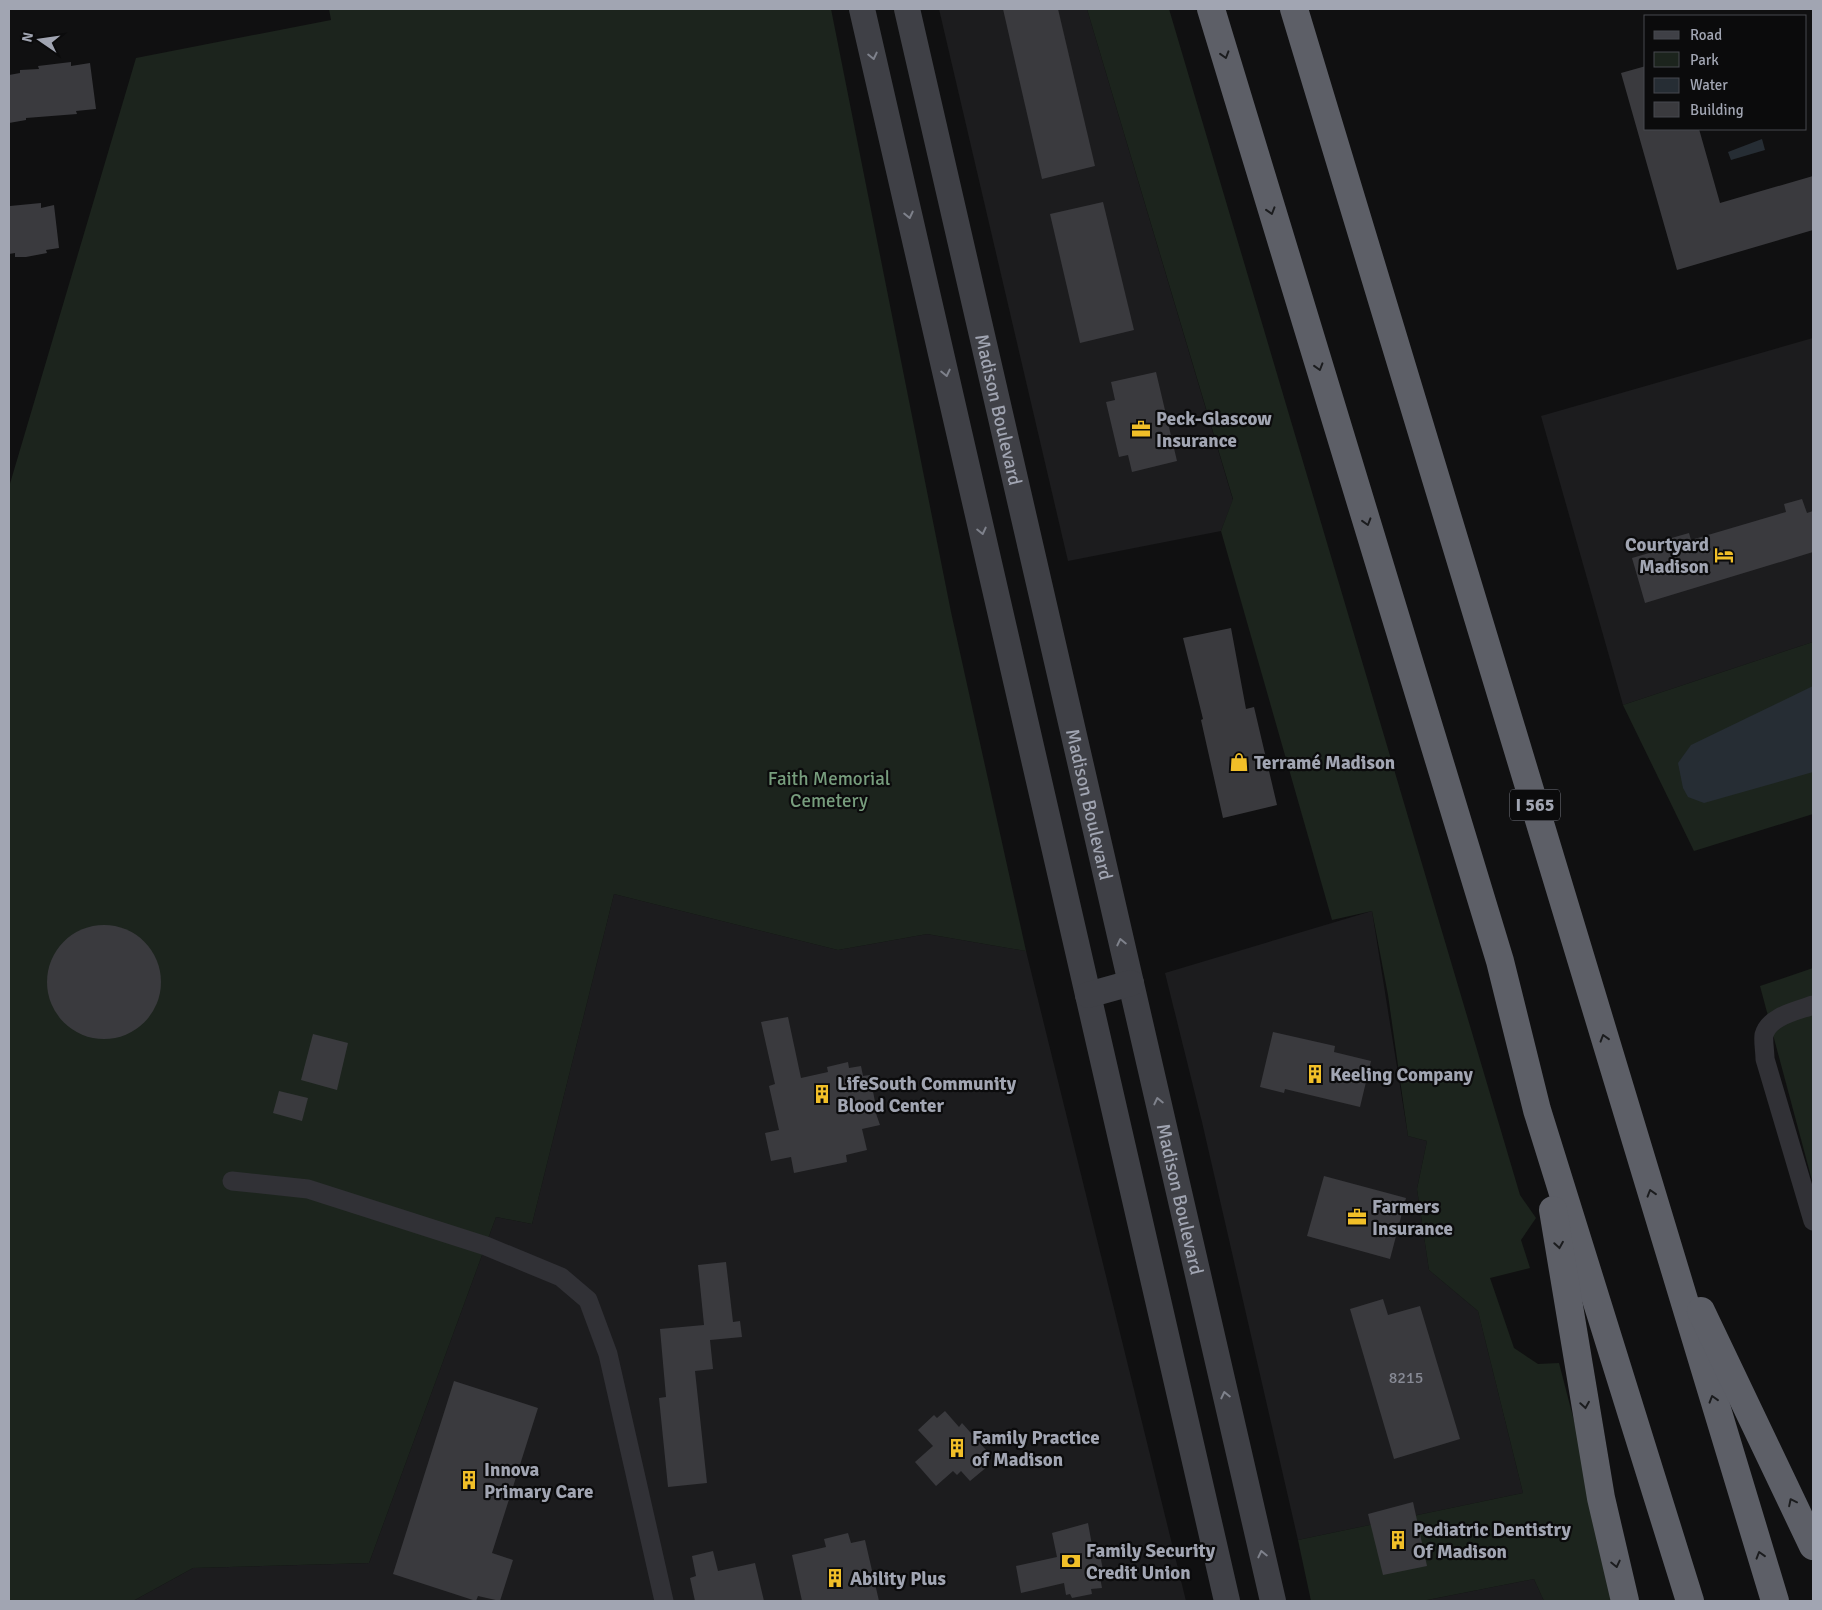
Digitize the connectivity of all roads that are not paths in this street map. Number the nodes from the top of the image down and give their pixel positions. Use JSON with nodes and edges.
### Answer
{"nodes":[{"id":1,"x":862,"y":9,"type":"edge"},
{"id":2,"x":906,"y":9,"type":"edge"},
{"id":3,"x":1211,"y":9,"type":"edge"},
{"id":4,"x":1294,"y":9,"type":"edge"},
{"id":5,"x":1131,"y":983,"type":"junction"},
{"id":6,"x":1088,"y":995,"type":"junction"},
{"id":7,"x":1813,"y":1005,"type":"edge"},
{"id":8,"x":1537,"y":1110,"type":"junction"},
{"id":9,"x":232,"y":1181,"type":"dead end"},
{"id":10,"x":1813,"y":1221,"type":"edge"},
{"id":11,"x":1661,"y":1229,"type":"junction"},
{"id":12,"x":1813,"y":1546,"type":"edge"},
{"id":13,"x":664,"y":1601,"type":"edge"},
{"id":14,"x":1227,"y":1601,"type":"edge"},
{"id":15,"x":1273,"y":1601,"type":"edge"},
{"id":16,"x":1625,"y":1601,"type":"edge"},
{"id":17,"x":1690,"y":1601,"type":"edge"},
{"id":18,"x":1775,"y":1601,"type":"edge"}],
"edges":[{"from":1,"to":6,"type":"main road","one_way":true},
{"from":5,"to":2,"type":"main road","name":"Madison Boulevard","one_way":true},
{"from":3,"to":8,"type":"highway","one_way":true},
{"from":11,"to":4,"type":"highway","number":"I 565","one_way":true},
{"from":5,"to":6,"type":"main road"},
{"from":15,"to":5,"type":"main road","name":"Madison Boulevard","one_way":true},
{"from":6,"to":14,"type":"main road"},
{"from":7,"to":10,"type":"street"},
{"from":8,"to":16,"type":"highway","one_way":true},
{"from":8,"to":17,"type":"highway"},
{"from":9,"to":13,"type":"street"},
{"from":12,"to":11,"type":"highway","one_way":true},
{"from":18,"to":11,"type":"highway","number":"I 565","one_way":true}]}
